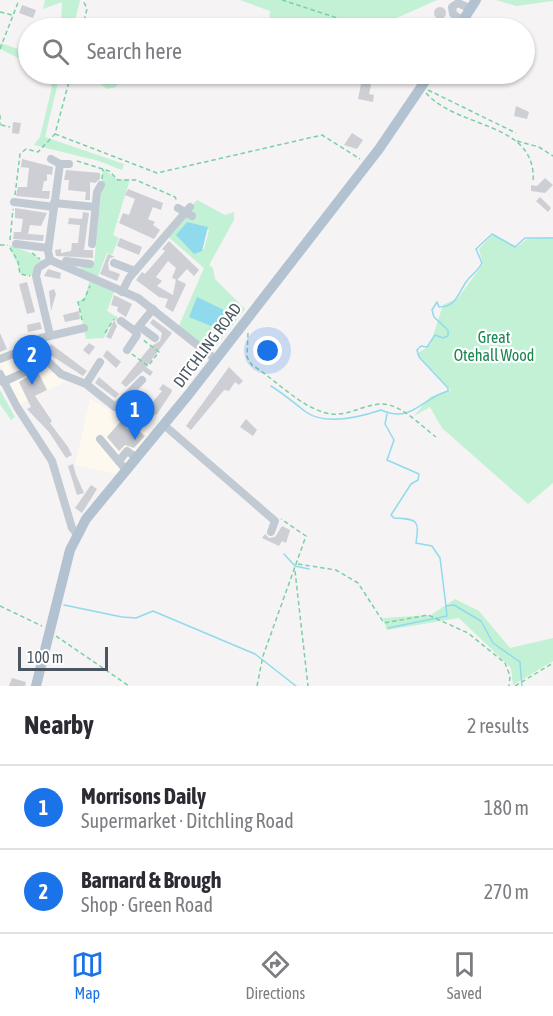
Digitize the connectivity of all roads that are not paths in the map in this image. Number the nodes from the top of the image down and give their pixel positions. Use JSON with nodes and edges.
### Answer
{"nodes":[{"id":1,"x":472,"y":4,"type":"edge"},
{"id":2,"x":464,"y":18,"type":"edge"},
{"id":3,"x":424,"y":84,"type":"edge"},
{"id":4,"x":46,"y":157,"type":"road end"},
{"id":5,"x":101,"y":185,"type":"road end"},
{"id":6,"x":14,"y":202,"type":"road end"},
{"id":7,"x":54,"y":205,"type":"junction"},
{"id":8,"x":95,"y":207,"type":"junction"},
{"id":9,"x":186,"y":211,"type":"road end"},
{"id":10,"x":16,"y":244,"type":"dead end"},
{"id":11,"x":92,"y":244,"type":"dead end"},
{"id":12,"x":48,"y":248,"type":"junction"},
{"id":13,"x":50,"y":260,"type":"junction"},
{"id":14,"x":66,"y":261,"type":"dead end"},
{"id":15,"x":78,"y":262,"type":"junction"},
{"id":16,"x":114,"y":263,"type":"dead end"},
{"id":17,"x":90,"y":264,"type":"dead end"},
{"id":18,"x":135,"y":271,"type":"junction"},
{"id":19,"x":76,"y":273,"type":"junction"},
{"id":20,"x":122,"y":292,"type":"junction"},
{"id":21,"x":153,"y":309,"type":"junction"},
{"id":22,"x":123,"y":322,"type":"road end"},
{"id":23,"x":84,"y":328,"type":"road end"},
{"id":24,"x":138,"y":331,"type":"junction"},
{"id":25,"x":155,"y":338,"type":"dead end"},
{"id":26,"x":127,"y":350,"type":"road end"},
{"id":27,"x":0,"y":359,"type":"edge"},
{"id":28,"x":214,"y":359,"type":"junction"},
{"id":29,"x":100,"y":362,"type":"dead end"},
{"id":30,"x":23,"y":373,"type":"dead end"},
{"id":31,"x":2,"y":378,"type":"edge"},
{"id":32,"x":142,"y":380,"type":"dead end"},
{"id":33,"x":86,"y":384,"type":"junction"},
{"id":34,"x":164,"y":424,"type":"junction"},
{"id":35,"x":100,"y":439,"type":"dead end"},
{"id":36,"x":137,"y":458,"type":"junction"},
{"id":37,"x":118,"y":460,"type":"junction"},
{"id":38,"x":126,"y":470,"type":"junction"},
{"id":39,"x":271,"y":532,"type":"dead end"},
{"id":40,"x":76,"y":534,"type":"junction"},
{"id":41,"x":36,"y":686,"type":"edge"}],
"edges":[{"from":1,"to":2,"type":"main road"},
{"from":3,"to":28,"type":"main road","name":"DITCHLING ROAD"},
{"from":4,"to":7,"type":"street"},
{"from":5,"to":8,"type":"street"},
{"from":6,"to":7,"type":"street"},
{"from":7,"to":8,"type":"street"},
{"from":7,"to":12,"type":"street"},
{"from":8,"to":11,"type":"street"},
{"from":9,"to":18,"type":"street"},
{"from":10,"to":12,"type":"street"},
{"from":12,"to":13,"type":"street"},
{"from":13,"to":19,"type":"street"},
{"from":13,"to":23,"type":"street"},
{"from":14,"to":15,"type":"street"},
{"from":15,"to":17,"type":"street"},
{"from":15,"to":19,"type":"street"},
{"from":16,"to":18,"type":"street"},
{"from":18,"to":20,"type":"street"},
{"from":19,"to":20,"type":"street"},
{"from":20,"to":21,"type":"street"},
{"from":21,"to":24,"type":"street"},
{"from":21,"to":28,"type":"street"},
{"from":22,"to":24,"type":"street"},
{"from":24,"to":25,"type":"street"},
{"from":24,"to":26,"type":"street"},
{"from":27,"to":33,"type":"street"},
{"from":28,"to":34,"type":"main road","name":"DITCHLING ROAD"},
{"from":29,"to":33,"type":"street"},
{"from":30,"to":31,"type":"street"},
{"from":31,"to":40,"type":"street"},
{"from":32,"to":33,"type":"street"},
{"from":34,"to":36,"type":"main road","name":"DITCHLING ROAD"},
{"from":34,"to":39,"type":"street"},
{"from":35,"to":37,"type":"street"},
{"from":36,"to":37,"type":"street"},
{"from":36,"to":38,"type":"main road","name":"DITCHLING ROAD"},
{"from":37,"to":38,"type":"street"},
{"from":38,"to":40,"type":"main road","name":"DITCHLING ROAD"},
{"from":40,"to":41,"type":"main road","name":"DITCHLING ROAD"}]}
